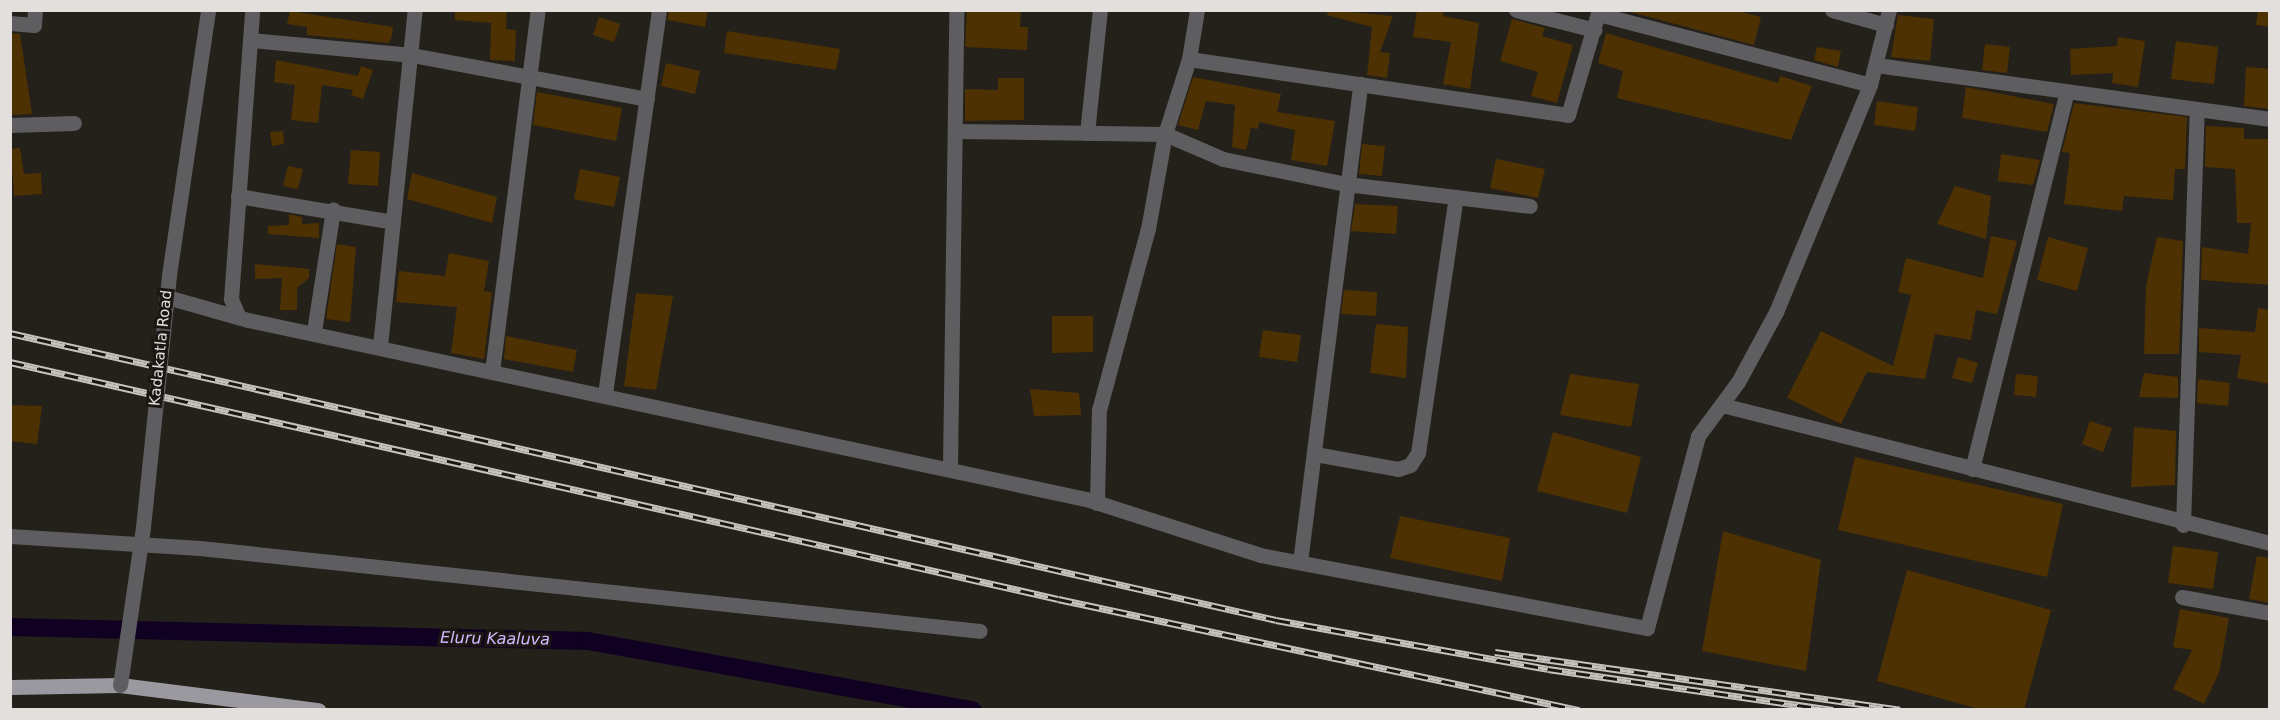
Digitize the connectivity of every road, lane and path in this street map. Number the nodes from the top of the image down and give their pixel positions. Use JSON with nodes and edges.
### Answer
{"nodes":[{"id":1,"x":35,"y":10,"type":"edge"},
{"id":2,"x":208,"y":10,"type":"edge"},
{"id":3,"x":252,"y":10,"type":"edge"},
{"id":4,"x":415,"y":10,"type":"edge"},
{"id":5,"x":538,"y":10,"type":"edge"},
{"id":6,"x":659,"y":10,"type":"edge"},
{"id":7,"x":956,"y":10,"type":"edge"},
{"id":8,"x":1100,"y":10,"type":"edge"},
{"id":9,"x":1197,"y":10,"type":"edge"},
{"id":10,"x":1516,"y":10,"type":"edge"},
{"id":11,"x":1832,"y":10,"type":"edge"},
{"id":12,"x":1599,"y":12,"type":"edge"},
{"id":13,"x":1887,"y":18,"type":"edge"},
{"id":14,"x":10,"y":23,"type":"edge"},
{"id":15,"x":1595,"y":30,"type":"junction"},
{"id":16,"x":250,"y":40,"type":"junction"},
{"id":17,"x":412,"y":55,"type":"junction"},
{"id":18,"x":1190,"y":59,"type":"junction"},
{"id":19,"x":1876,"y":65,"type":"junction"},
{"id":20,"x":530,"y":73,"type":"junction"},
{"id":21,"x":1360,"y":84,"type":"junction"},
{"id":22,"x":1870,"y":85,"type":"junction"},
{"id":23,"x":2067,"y":92,"type":"junction"},
{"id":24,"x":647,"y":99,"type":"junction"},
{"id":25,"x":2197,"y":110,"type":"junction"},
{"id":26,"x":2270,"y":119,"type":"edge"},
{"id":27,"x":74,"y":123,"type":"dead end"},
{"id":28,"x":10,"y":125,"type":"edge"},
{"id":29,"x":956,"y":131,"type":"junction"},
{"id":30,"x":1087,"y":133,"type":"junction"},
{"id":31,"x":1165,"y":134,"type":"junction"},
{"id":32,"x":1346,"y":184,"type":"junction"},
{"id":33,"x":238,"y":195,"type":"junction"},
{"id":34,"x":1456,"y":197,"type":"junction"},
{"id":35,"x":1530,"y":206,"type":"dead end"},
{"id":36,"x":333,"y":209,"type":"junction"},
{"id":37,"x":393,"y":222,"type":"junction"},
{"id":38,"x":166,"y":297,"type":"junction"},
{"id":39,"x":237,"y":313,"type":"junction"},
{"id":40,"x":314,"y":331,"type":"junction"},
{"id":41,"x":380,"y":346,"type":"junction"},
{"id":42,"x":492,"y":372,"type":"junction"},
{"id":43,"x":605,"y":394,"type":"junction"},
{"id":44,"x":1722,"y":405,"type":"junction"},
{"id":45,"x":1315,"y":454,"type":"junction"},
{"id":46,"x":950,"y":467,"type":"junction"},
{"id":47,"x":1972,"y":469,"type":"junction"},
{"id":48,"x":1097,"y":503,"type":"junction"},
{"id":49,"x":2183,"y":525,"type":"junction"},
{"id":50,"x":10,"y":536,"type":"edge"},
{"id":51,"x":2270,"y":543,"type":"edge"},
{"id":52,"x":1300,"y":562,"type":"junction"},
{"id":53,"x":2182,"y":597,"type":"dead end"},
{"id":54,"x":2270,"y":613,"type":"edge"},
{"id":55,"x":980,"y":631,"type":"dead end"},
{"id":56,"x":120,"y":685,"type":"junction"},
{"id":57,"x":10,"y":687,"type":"edge"},
{"id":58,"x":318,"y":710,"type":"edge"}],
"edges":[{"from":1,"to":14,"type":"street"},
{"from":2,"to":38,"type":"street","name":"Kadakatla Road","bridge":true},
{"from":3,"to":16,"type":"street"},
{"from":4,"to":17,"type":"street"},
{"from":5,"to":20,"type":"street"},
{"from":6,"to":24,"type":"street"},
{"from":7,"to":29,"type":"street"},
{"from":8,"to":30,"type":"street"},
{"from":9,"to":18,"type":"street"},
{"from":10,"to":15,"type":"street"},
{"from":11,"to":13,"type":"street"},
{"from":12,"to":15,"type":"street"},
{"from":12,"to":22,"type":"street"},
{"from":13,"to":19,"type":"street"},
{"from":15,"to":21,"type":"street"},
{"from":16,"to":17,"type":"street"},
{"from":16,"to":33,"type":"street"},
{"from":17,"to":20,"type":"street"},
{"from":17,"to":37,"type":"street"},
{"from":18,"to":21,"type":"street"},
{"from":18,"to":31,"type":"street"},
{"from":19,"to":22,"type":"street"},
{"from":19,"to":23,"type":"street"},
{"from":20,"to":24,"type":"street"},
{"from":20,"to":42,"type":"street"},
{"from":21,"to":32,"type":"street"},
{"from":22,"to":44,"type":"street"},
{"from":23,"to":25,"type":"street"},
{"from":23,"to":47,"type":"street"},
{"from":24,"to":43,"type":"street"},
{"from":25,"to":26,"type":"street"},
{"from":25,"to":49,"type":"street"},
{"from":27,"to":28,"type":"street"},
{"from":29,"to":30,"type":"street"},
{"from":29,"to":46,"type":"street"},
{"from":30,"to":31,"type":"street"},
{"from":31,"to":32,"type":"street"},
{"from":31,"to":48,"type":"street"},
{"from":32,"to":34,"type":"street"},
{"from":32,"to":45,"type":"street"},
{"from":33,"to":36,"type":"street"},
{"from":33,"to":39,"type":"street"},
{"from":34,"to":35,"type":"street"},
{"from":34,"to":45,"type":"street"},
{"from":36,"to":37,"type":"street"},
{"from":36,"to":40,"type":"street"},
{"from":37,"to":41,"type":"street"},
{"from":38,"to":39,"type":"street"},
{"from":38,"to":56,"type":"street","name":"Kadakatla Road","bridge":true},
{"from":39,"to":40,"type":"street"},
{"from":40,"to":41,"type":"street"},
{"from":41,"to":42,"type":"street"},
{"from":42,"to":43,"type":"street"},
{"from":43,"to":46,"type":"street"},
{"from":44,"to":47,"type":"street"},
{"from":44,"to":52,"type":"street"},
{"from":45,"to":52,"type":"street"},
{"from":46,"to":48,"type":"street"},
{"from":47,"to":49,"type":"street"},
{"from":48,"to":52,"type":"street"},
{"from":49,"to":51,"type":"street"},
{"from":50,"to":55,"type":"street"},
{"from":53,"to":54,"type":"street"},
{"from":56,"to":57,"type":"main road"},
{"from":56,"to":58,"type":"main road"}]}
